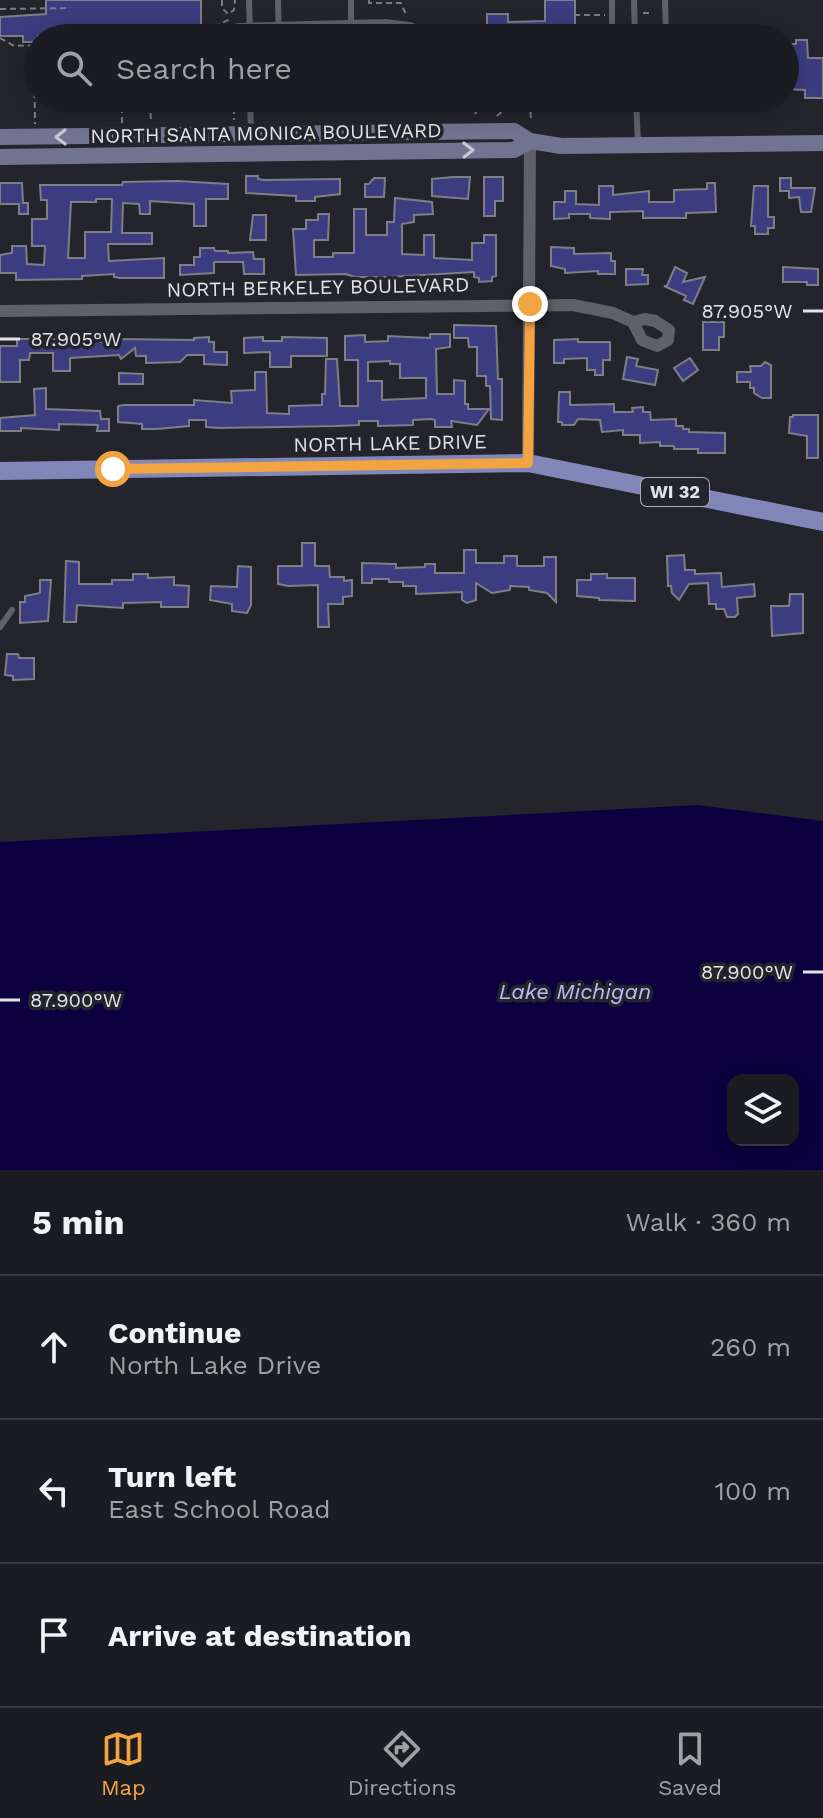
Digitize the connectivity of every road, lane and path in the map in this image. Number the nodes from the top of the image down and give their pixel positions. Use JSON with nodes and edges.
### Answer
{"nodes":[{"id":1,"x":222,"y":0,"type":"edge"},
{"id":2,"x":235,"y":0,"type":"edge"},
{"id":3,"x":249,"y":0,"type":"edge"},
{"id":4,"x":278,"y":0,"type":"edge"},
{"id":5,"x":351,"y":0,"type":"edge"},
{"id":6,"x":612,"y":0,"type":"edge"},
{"id":7,"x":634,"y":0,"type":"edge"},
{"id":8,"x":665,"y":0,"type":"edge"},
{"id":9,"x":70,"y":8,"type":"dead end"},
{"id":10,"x":0,"y":9,"type":"edge"},
{"id":11,"x":574,"y":15,"type":"dead end"},
{"id":12,"x":606,"y":15,"type":"dead end"},
{"id":13,"x":385,"y":22,"type":"joint"},
{"id":14,"x":351,"y":23,"type":"junction"},
{"id":15,"x":250,"y":24,"type":"edge"},
{"id":16,"x":278,"y":24,"type":"edge"},
{"id":17,"x":314,"y":24,"type":"edge"},
{"id":18,"x":402,"y":24,"type":"edge"},
{"id":19,"x":612,"y":24,"type":"edge"},
{"id":20,"x":635,"y":24,"type":"edge"},
{"id":21,"x":666,"y":24,"type":"edge"},
{"id":22,"x":0,"y":38,"type":"edge"},
{"id":23,"x":24,"y":45,"type":"edge"},
{"id":24,"x":35,"y":112,"type":"edge"},
{"id":25,"x":122,"y":112,"type":"edge"},
{"id":26,"x":150,"y":112,"type":"edge"},
{"id":27,"x":234,"y":112,"type":"edge"},
{"id":28,"x":250,"y":112,"type":"edge"},
{"id":29,"x":476,"y":112,"type":"edge"},
{"id":30,"x":501,"y":112,"type":"edge"},
{"id":31,"x":531,"y":112,"type":"edge"},
{"id":32,"x":637,"y":112,"type":"edge"},
{"id":33,"x":497,"y":121,"type":"dead end"},
{"id":34,"x":531,"y":121,"type":"dead end"},
{"id":35,"x":476,"y":122,"type":"dead end"},
{"id":36,"x":234,"y":125,"type":"dead end"},
{"id":37,"x":122,"y":126,"type":"dead end"},
{"id":38,"x":151,"y":126,"type":"dead end"},
{"id":39,"x":35,"y":127,"type":"dead end"},
{"id":40,"x":251,"y":134,"type":"junction"},
{"id":41,"x":0,"y":137,"type":"edge"},
{"id":42,"x":530,"y":141,"type":"junction"},
{"id":43,"x":823,"y":143,"type":"edge"},
{"id":44,"x":638,"y":146,"type":"junction"},
{"id":45,"x":250,"y":154,"type":"junction"},
{"id":46,"x":0,"y":157,"type":"edge"},
{"id":47,"x":530,"y":304,"type":"junction"},
{"id":48,"x":0,"y":311,"type":"edge"},
{"id":49,"x":633,"y":322,"type":"dead end"},
{"id":50,"x":528,"y":463,"type":"junction"},
{"id":51,"x":0,"y":471,"type":"edge"},
{"id":52,"x":823,"y":522,"type":"edge"},
{"id":53,"x":12,"y":610,"type":"dead end"},
{"id":54,"x":0,"y":627,"type":"edge"}],
"edges":[{"from":1,"to":2,"type":"path"},
{"from":3,"to":15,"type":"lane"},
{"from":4,"to":16,"type":"lane"},
{"from":5,"to":14,"type":"lane"},
{"from":6,"to":19,"type":"lane"},
{"from":7,"to":20,"type":"lane"},
{"from":8,"to":21,"type":"lane"},
{"from":9,"to":10,"type":"path"},
{"from":11,"to":12,"type":"path"},
{"from":13,"to":14,"type":"lane"},
{"from":13,"to":18,"type":"lane"},
{"from":14,"to":17,"type":"lane"},
{"from":22,"to":23,"type":"path"},
{"from":24,"to":39,"type":"path"},
{"from":25,"to":37,"type":"path"},
{"from":26,"to":38,"type":"path"},
{"from":27,"to":36,"type":"path"},
{"from":28,"to":40,"type":"lane"},
{"from":29,"to":35,"type":"path"},
{"from":30,"to":33,"type":"path"},
{"from":31,"to":34,"type":"path"},
{"from":32,"to":44,"type":"lane"},
{"from":40,"to":41,"type":"street","name":"NORTH SANTA MONICA BOULEVARD","one_way":true},
{"from":40,"to":42,"type":"street","name":"NORTH SANTA MONICA BOULEVARD"},
{"from":40,"to":45,"type":"lane"},
{"from":42,"to":44,"type":"street","name":"NORTH SANTA MONICA BOULEVARD"},
{"from":45,"to":42,"type":"street","name":"NORTH SANTA MONICA BOULEVARD","one_way":true},
{"from":42,"to":47,"type":"street"},
{"from":43,"to":44,"type":"street","name":"NORTH SANTA MONICA BOULEVARD"},
{"from":45,"to":46,"type":"street","name":"NORTH SANTA MONICA BOULEVARD"},
{"from":47,"to":48,"type":"street","name":"NORTH BERKELEY BOULEVARD"},
{"from":47,"to":49,"type":"street","name":"NORTH BERKELEY BOULEVARD"},
{"from":47,"to":50,"type":"street"},
{"from":50,"to":51,"type":"main road","name":"NORTH LAKE DRIVE","number":"WI 32"},
{"from":50,"to":52,"type":"main road","name":"NORTH LAKE DRIVE","number":"WI 32"},
{"from":53,"to":54,"type":"lane"}]}
